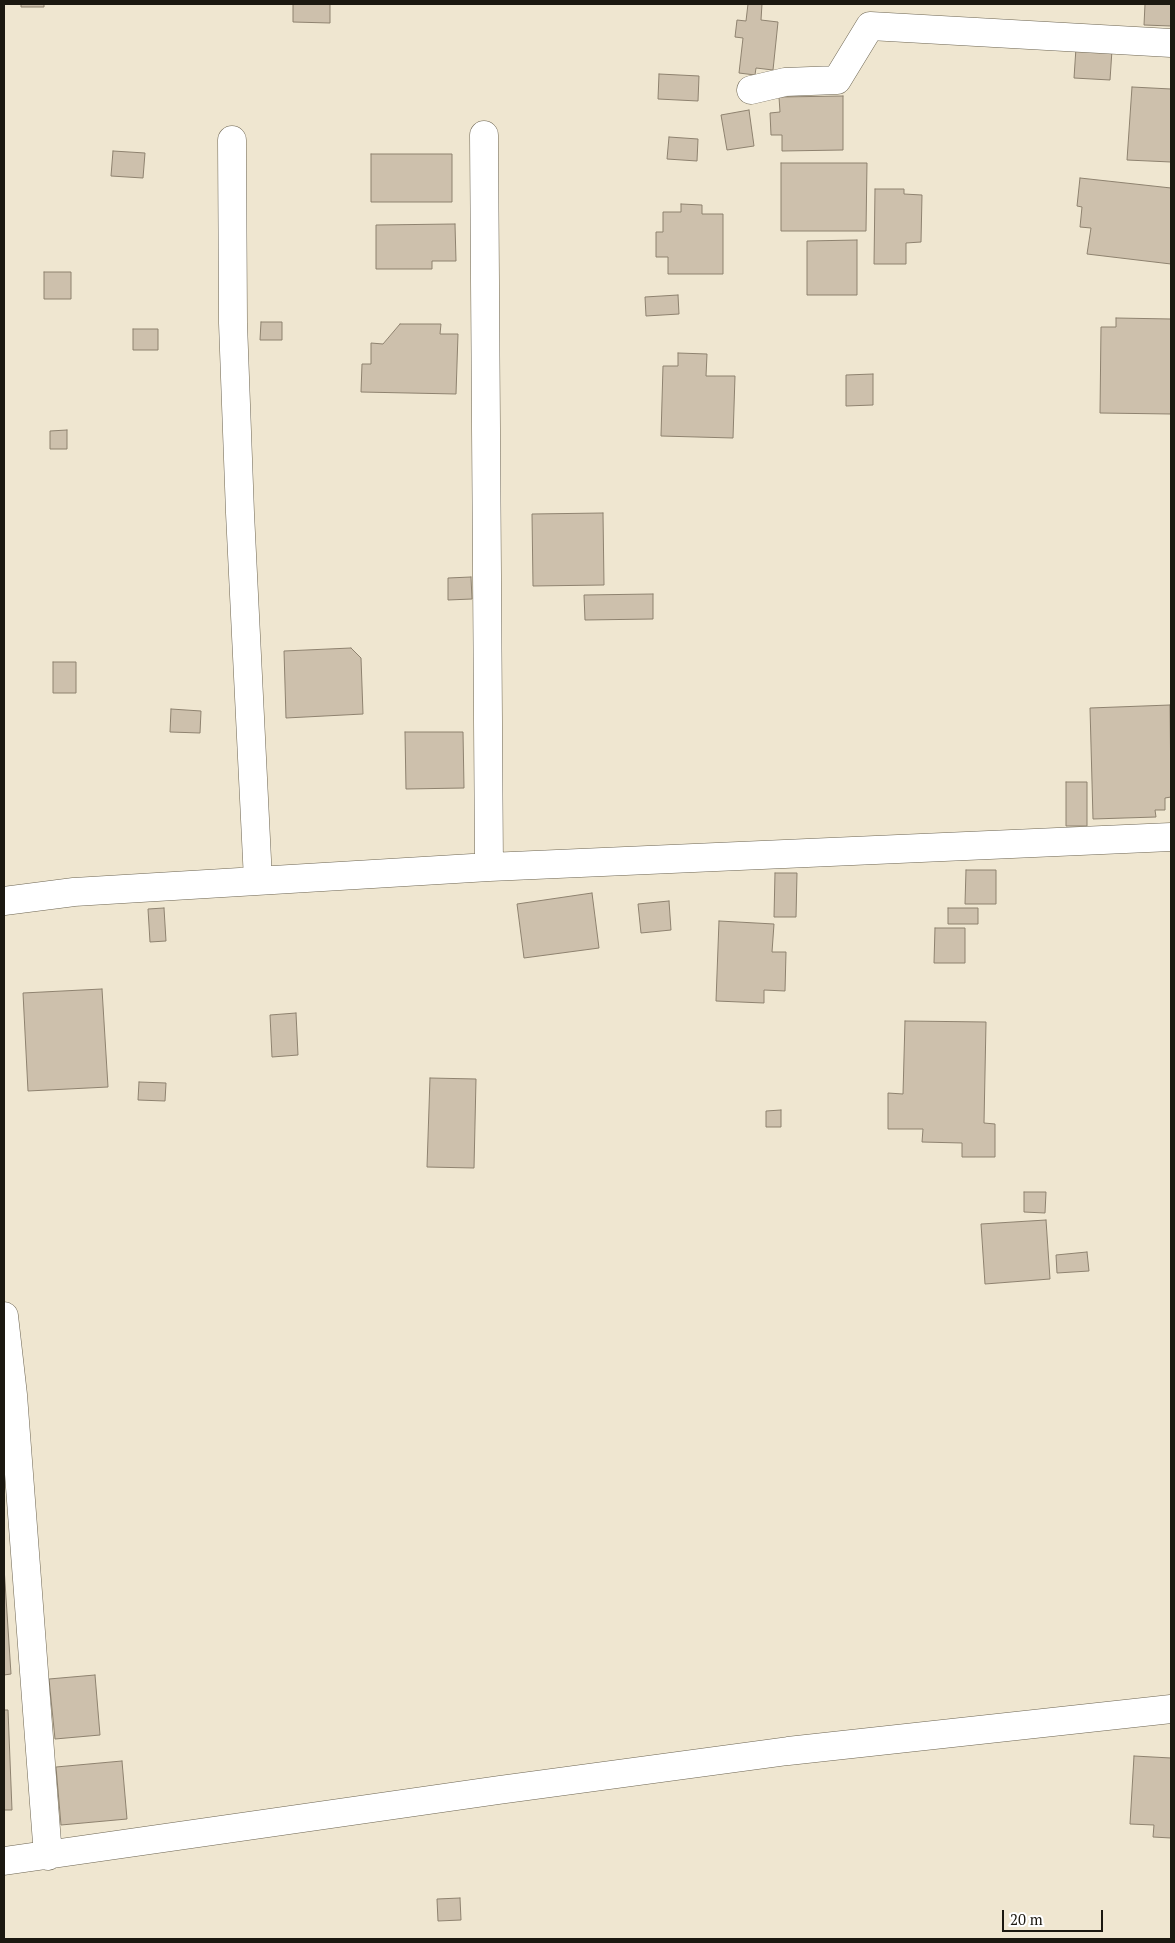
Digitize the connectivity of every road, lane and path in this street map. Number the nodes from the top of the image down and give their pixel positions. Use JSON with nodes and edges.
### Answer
{"nodes":[{"id":1,"x":1171,"y":43,"type":"edge"},
{"id":2,"x":751,"y":90,"type":"dead end"},
{"id":3,"x":484,"y":135,"type":"dead end"},
{"id":4,"x":232,"y":140,"type":"dead end"},
{"id":5,"x":1171,"y":837,"type":"edge"},
{"id":6,"x":490,"y":867,"type":"junction"},
{"id":7,"x":258,"y":880,"type":"junction"},
{"id":8,"x":4,"y":901,"type":"edge"},
{"id":9,"x":4,"y":1316,"type":"edge"},
{"id":10,"x":1171,"y":1709,"type":"edge"},
{"id":11,"x":48,"y":1856,"type":"junction"},
{"id":12,"x":4,"y":1861,"type":"edge"}],
"edges":[{"from":1,"to":2,"type":"street"},
{"from":3,"to":6,"type":"street"},
{"from":4,"to":7,"type":"street"},
{"from":5,"to":6,"type":"street"},
{"from":6,"to":7,"type":"street"},
{"from":7,"to":8,"type":"street"},
{"from":9,"to":11,"type":"street"},
{"from":10,"to":11,"type":"street"},
{"from":11,"to":12,"type":"street"}]}
